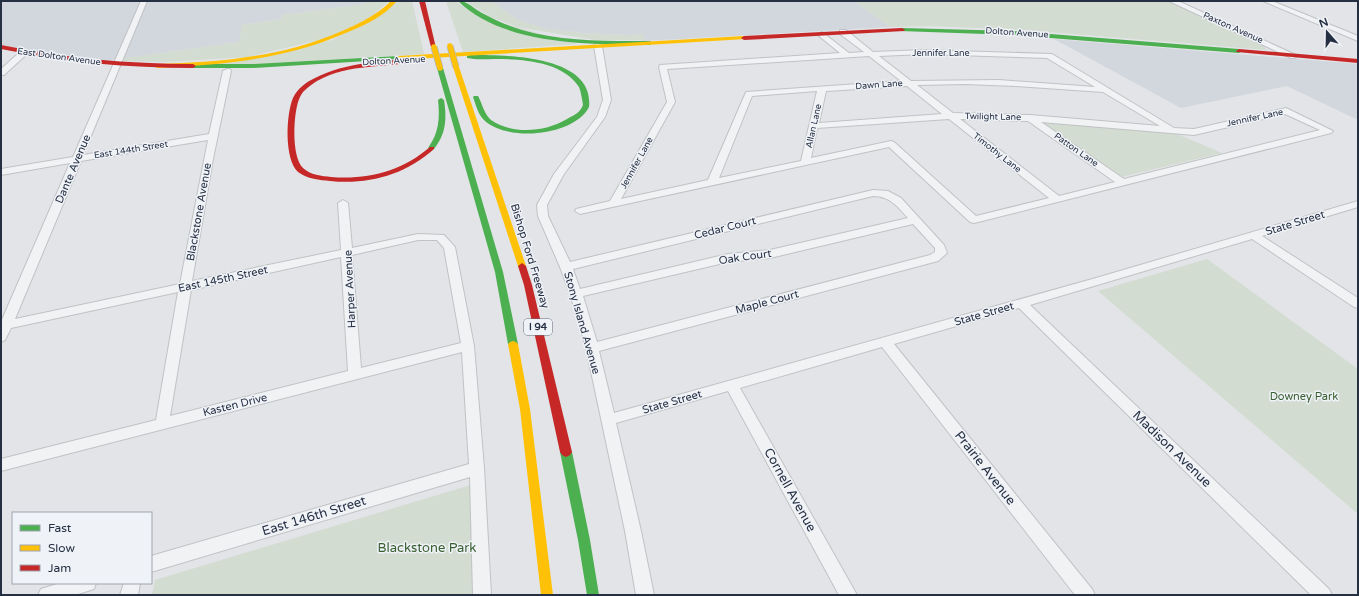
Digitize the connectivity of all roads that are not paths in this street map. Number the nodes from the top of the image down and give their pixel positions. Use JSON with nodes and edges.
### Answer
{"nodes":[{"id":1,"x":144,"y":1,"type":"edge"},
{"id":2,"x":394,"y":1,"type":"edge"},
{"id":3,"x":422,"y":1,"type":"edge"},
{"id":4,"x":461,"y":1,"type":"edge"},
{"id":5,"x":1172,"y":1,"type":"edge"},
{"id":6,"x":1266,"y":1,"type":"edge"},
{"id":7,"x":1285,"y":2,"type":"dead end"},
{"id":8,"x":1274,"y":4,"type":"junction"},
{"id":9,"x":843,"y":32,"type":"junction"},
{"id":10,"x":822,"y":34,"type":"junction"},
{"id":11,"x":1358,"y":39,"type":"edge"},
{"id":12,"x":448,"y":42,"type":"dead end"},
{"id":13,"x":650,"y":43,"type":"junction"},
{"id":14,"x":674,"y":43,"type":"junction"},
{"id":15,"x":1,"y":47,"type":"edge"},
{"id":16,"x":598,"y":47,"type":"junction"},
{"id":17,"x":1,"y":54,"type":"edge"},
{"id":18,"x":870,"y":54,"type":"junction"},
{"id":19,"x":21,"y":55,"type":"junction"},
{"id":20,"x":847,"y":55,"type":"junction"},
{"id":21,"x":1294,"y":56,"type":"junction"},
{"id":22,"x":469,"y":57,"type":"junction"},
{"id":23,"x":419,"y":60,"type":"junction"},
{"id":24,"x":1358,"y":61,"type":"edge"},
{"id":25,"x":116,"y":66,"type":"junction"},
{"id":26,"x":157,"y":66,"type":"junction"},
{"id":27,"x":457,"y":69,"type":"junction"},
{"id":28,"x":227,"y":71,"type":"junction"},
{"id":29,"x":441,"y":71,"type":"junction"},
{"id":30,"x":1,"y":73,"type":"edge"},
{"id":31,"x":908,"y":83,"type":"junction"},
{"id":32,"x":822,"y":89,"type":"junction"},
{"id":33,"x":1104,"y":90,"type":"junction"},
{"id":34,"x":950,"y":116,"type":"junction"},
{"id":35,"x":1030,"y":118,"type":"junction"},
{"id":36,"x":814,"y":126,"type":"junction"},
{"id":37,"x":1172,"y":130,"type":"junction"},
{"id":38,"x":213,"y":136,"type":"junction"},
{"id":39,"x":77,"y":159,"type":"junction"},
{"id":40,"x":805,"y":163,"type":"junction"},
{"id":41,"x":1,"y":172,"type":"edge"},
{"id":42,"x":712,"y":182,"type":"junction"},
{"id":43,"x":1122,"y":182,"type":"junction"},
{"id":44,"x":1057,"y":199,"type":"junction"},
{"id":45,"x":344,"y":203,"type":"dead end"},
{"id":46,"x":614,"y":203,"type":"junction"},
{"id":47,"x":1356,"y":206,"type":"edge"},
{"id":48,"x":580,"y":211,"type":"dead end"},
{"id":49,"x":915,"y":220,"type":"junction"},
{"id":50,"x":1253,"y":235,"type":"junction"},
{"id":51,"x":348,"y":253,"type":"junction"},
{"id":52,"x":566,"y":267,"type":"junction"},
{"id":53,"x":185,"y":287,"type":"junction"},
{"id":54,"x":576,"y":294,"type":"junction"},
{"id":55,"x":1021,"y":303,"type":"junction"},
{"id":56,"x":1358,"y":304,"type":"edge"},
{"id":57,"x":6,"y":325,"type":"junction"},
{"id":58,"x":1,"y":337,"type":"edge"},
{"id":59,"x":885,"y":342,"type":"junction"},
{"id":60,"x":468,"y":346,"type":"junction"},
{"id":61,"x":592,"y":348,"type":"junction"},
{"id":62,"x":355,"y":375,"type":"junction"},
{"id":63,"x":732,"y":385,"type":"junction"},
{"id":64,"x":608,"y":420,"type":"junction"},
{"id":65,"x":162,"y":424,"type":"junction"},
{"id":66,"x":1,"y":465,"type":"edge"},
{"id":67,"x":477,"y":468,"type":"junction"},
{"id":68,"x":152,"y":564,"type":"edge"},
{"id":69,"x":85,"y":584,"type":"edge"},
{"id":70,"x":132,"y":584,"type":"edge"},
{"id":71,"x":47,"y":595,"type":"edge"},
{"id":72,"x":130,"y":595,"type":"edge"},
{"id":73,"x":482,"y":595,"type":"edge"},
{"id":74,"x":547,"y":595,"type":"edge"},
{"id":75,"x":593,"y":595,"type":"edge"},
{"id":76,"x":645,"y":595,"type":"edge"},
{"id":77,"x":848,"y":595,"type":"edge"},
{"id":78,"x":1086,"y":595,"type":"edge"},
{"id":79,"x":1323,"y":595,"type":"edge"}],
"edges":[{"from":1,"to":25,"type":"street","name":"Dante Avenue"},
{"from":2,"to":26,"type":"main road"},
{"from":3,"to":29,"type":"main road","number":"I 94","bridge":true},
{"from":4,"to":13,"type":"main road"},
{"from":5,"to":21,"type":"street","name":"Paxton Avenue"},
{"from":6,"to":8,"type":"street"},
{"from":7,"to":8,"type":"street"},
{"from":8,"to":11,"type":"street"},
{"from":9,"to":10,"type":"main road","name":"Dolton Avenue"},
{"from":9,"to":18,"type":"street","name":"Timothy Lane"},
{"from":9,"to":21,"type":"main road","name":"Dolton Avenue"},
{"from":10,"to":14,"type":"main road","name":"Dolton Avenue"},
{"from":10,"to":20,"type":"street"},
{"from":12,"to":27,"type":"main road","name":"Bishop Ford Freeway","number":"I 94","bridge":true},
{"from":13,"to":14,"type":"main road","name":"Dolton Avenue"},
{"from":13,"to":16,"type":"main road","name":"Dolton Avenue"},
{"from":14,"to":16,"type":"main road","name":"Dolton Avenue"},
{"from":15,"to":19,"type":"main road","name":"East Dolton Avenue"},
{"from":16,"to":22,"type":"main road","name":"Dolton Avenue"},
{"from":16,"to":26,"type":"main road","name":"Dolton Avenue"},
{"from":16,"to":52,"type":"street","name":"Stony Island Avenue"},
{"from":17,"to":19,"type":"main road","name":"East Dolton Avenue"},
{"from":18,"to":20,"type":"street","name":"Jennifer Lane"},
{"from":18,"to":31,"type":"street","name":"Timothy Lane"},
{"from":18,"to":33,"type":"street","name":"Jennifer Lane"},
{"from":19,"to":25,"type":"main road","name":"East Dolton Avenue"},
{"from":19,"to":30,"type":"street"},
{"from":20,"to":46,"type":"street","name":"Jennifer Lane"},
{"from":21,"to":24,"type":"main road","name":"Dolton Avenue"},
{"from":22,"to":23,"type":"main road","name":"Dolton Avenue"},
{"from":22,"to":27,"type":"main road"},
{"from":23,"to":28,"type":"main road","name":"Dolton Avenue"},
{"from":23,"to":29,"type":"main road"},
{"from":25,"to":26,"type":"main road","name":"Dolton Avenue"},
{"from":25,"to":28,"type":"main road","name":"Dolton Avenue"},
{"from":25,"to":39,"type":"street","name":"Dante Avenue"},
{"from":27,"to":75,"type":"main road","name":"Bishop Ford Freeway","number":"I 94"},
{"from":28,"to":38,"type":"street","name":"Blackstone Avenue"},
{"from":29,"to":74,"type":"main road","number":"I 94"},
{"from":31,"to":32,"type":"street","name":"Dawn Lane"},
{"from":31,"to":33,"type":"street","name":"Dawn Lane"},
{"from":31,"to":34,"type":"street","name":"Timothy Lane"},
{"from":32,"to":36,"type":"street","name":"Allan Lane"},
{"from":32,"to":42,"type":"street","name":"Dawn Lane"},
{"from":33,"to":37,"type":"street","name":"Jennifer Lane"},
{"from":34,"to":35,"type":"street","name":"Twilight Lane"},
{"from":34,"to":36,"type":"street","name":"Twilight Lane"},
{"from":34,"to":44,"type":"street","name":"Timothy Lane"},
{"from":35,"to":37,"type":"street","name":"Twilight Lane"},
{"from":35,"to":43,"type":"street","name":"Patton Lane"},
{"from":36,"to":40,"type":"street","name":"Allan Lane"},
{"from":37,"to":43,"type":"street","name":"Jennifer Lane"},
{"from":38,"to":39,"type":"street","name":"East 144th Street"},
{"from":38,"to":53,"type":"street","name":"Blackstone Avenue"},
{"from":39,"to":41,"type":"street","name":"East 144th Street"},
{"from":39,"to":57,"type":"street","name":"Dante Avenue"},
{"from":40,"to":42,"type":"street","name":"Jennifer Lane"},
{"from":40,"to":44,"type":"street","name":"Jennifer Lane"},
{"from":42,"to":46,"type":"street","name":"Jennifer Lane"},
{"from":43,"to":44,"type":"street","name":"Jennifer Lane"},
{"from":45,"to":51,"type":"street","name":"Harper Avenue"},
{"from":46,"to":48,"type":"street","name":"Jennifer Lane"},
{"from":47,"to":50,"type":"street","name":"State Street"},
{"from":49,"to":52,"type":"street","name":"Cedar Court"},
{"from":49,"to":54,"type":"street","name":"Oak Court"},
{"from":49,"to":61,"type":"street","name":"Maple Court"},
{"from":50,"to":55,"type":"street","name":"State Street"},
{"from":50,"to":56,"type":"street"},
{"from":51,"to":53,"type":"street","name":"East 145th Street"},
{"from":51,"to":60,"type":"street","name":"East 145th Street"},
{"from":51,"to":62,"type":"street","name":"Harper Avenue"},
{"from":52,"to":54,"type":"street","name":"Stony Island Avenue"},
{"from":53,"to":57,"type":"street","name":"East 145th Street"},
{"from":53,"to":65,"type":"street","name":"Blackstone Avenue"},
{"from":54,"to":61,"type":"street","name":"Stony Island Avenue"},
{"from":55,"to":59,"type":"street","name":"State Street"},
{"from":55,"to":79,"type":"street","name":"Madison Avenue"},
{"from":57,"to":58,"type":"street","name":"Dante Avenue"},
{"from":59,"to":63,"type":"street","name":"State Street"},
{"from":59,"to":78,"type":"street","name":"Prairie Avenue"},
{"from":60,"to":62,"type":"street","name":"Kasten Drive"},
{"from":60,"to":67,"type":"street"},
{"from":61,"to":64,"type":"street","name":"Stony Island Avenue"},
{"from":62,"to":65,"type":"street","name":"Kasten Drive"},
{"from":63,"to":64,"type":"street","name":"State Street"},
{"from":63,"to":77,"type":"street","name":"Cornell Avenue"},
{"from":64,"to":76,"type":"street","name":"Stony Island Avenue"},
{"from":65,"to":66,"type":"street","name":"Kasten Drive"},
{"from":67,"to":68,"type":"street","name":"East 146th Street"},
{"from":67,"to":73,"type":"street"},
{"from":69,"to":71,"type":"street"},
{"from":70,"to":72,"type":"street"}]}
